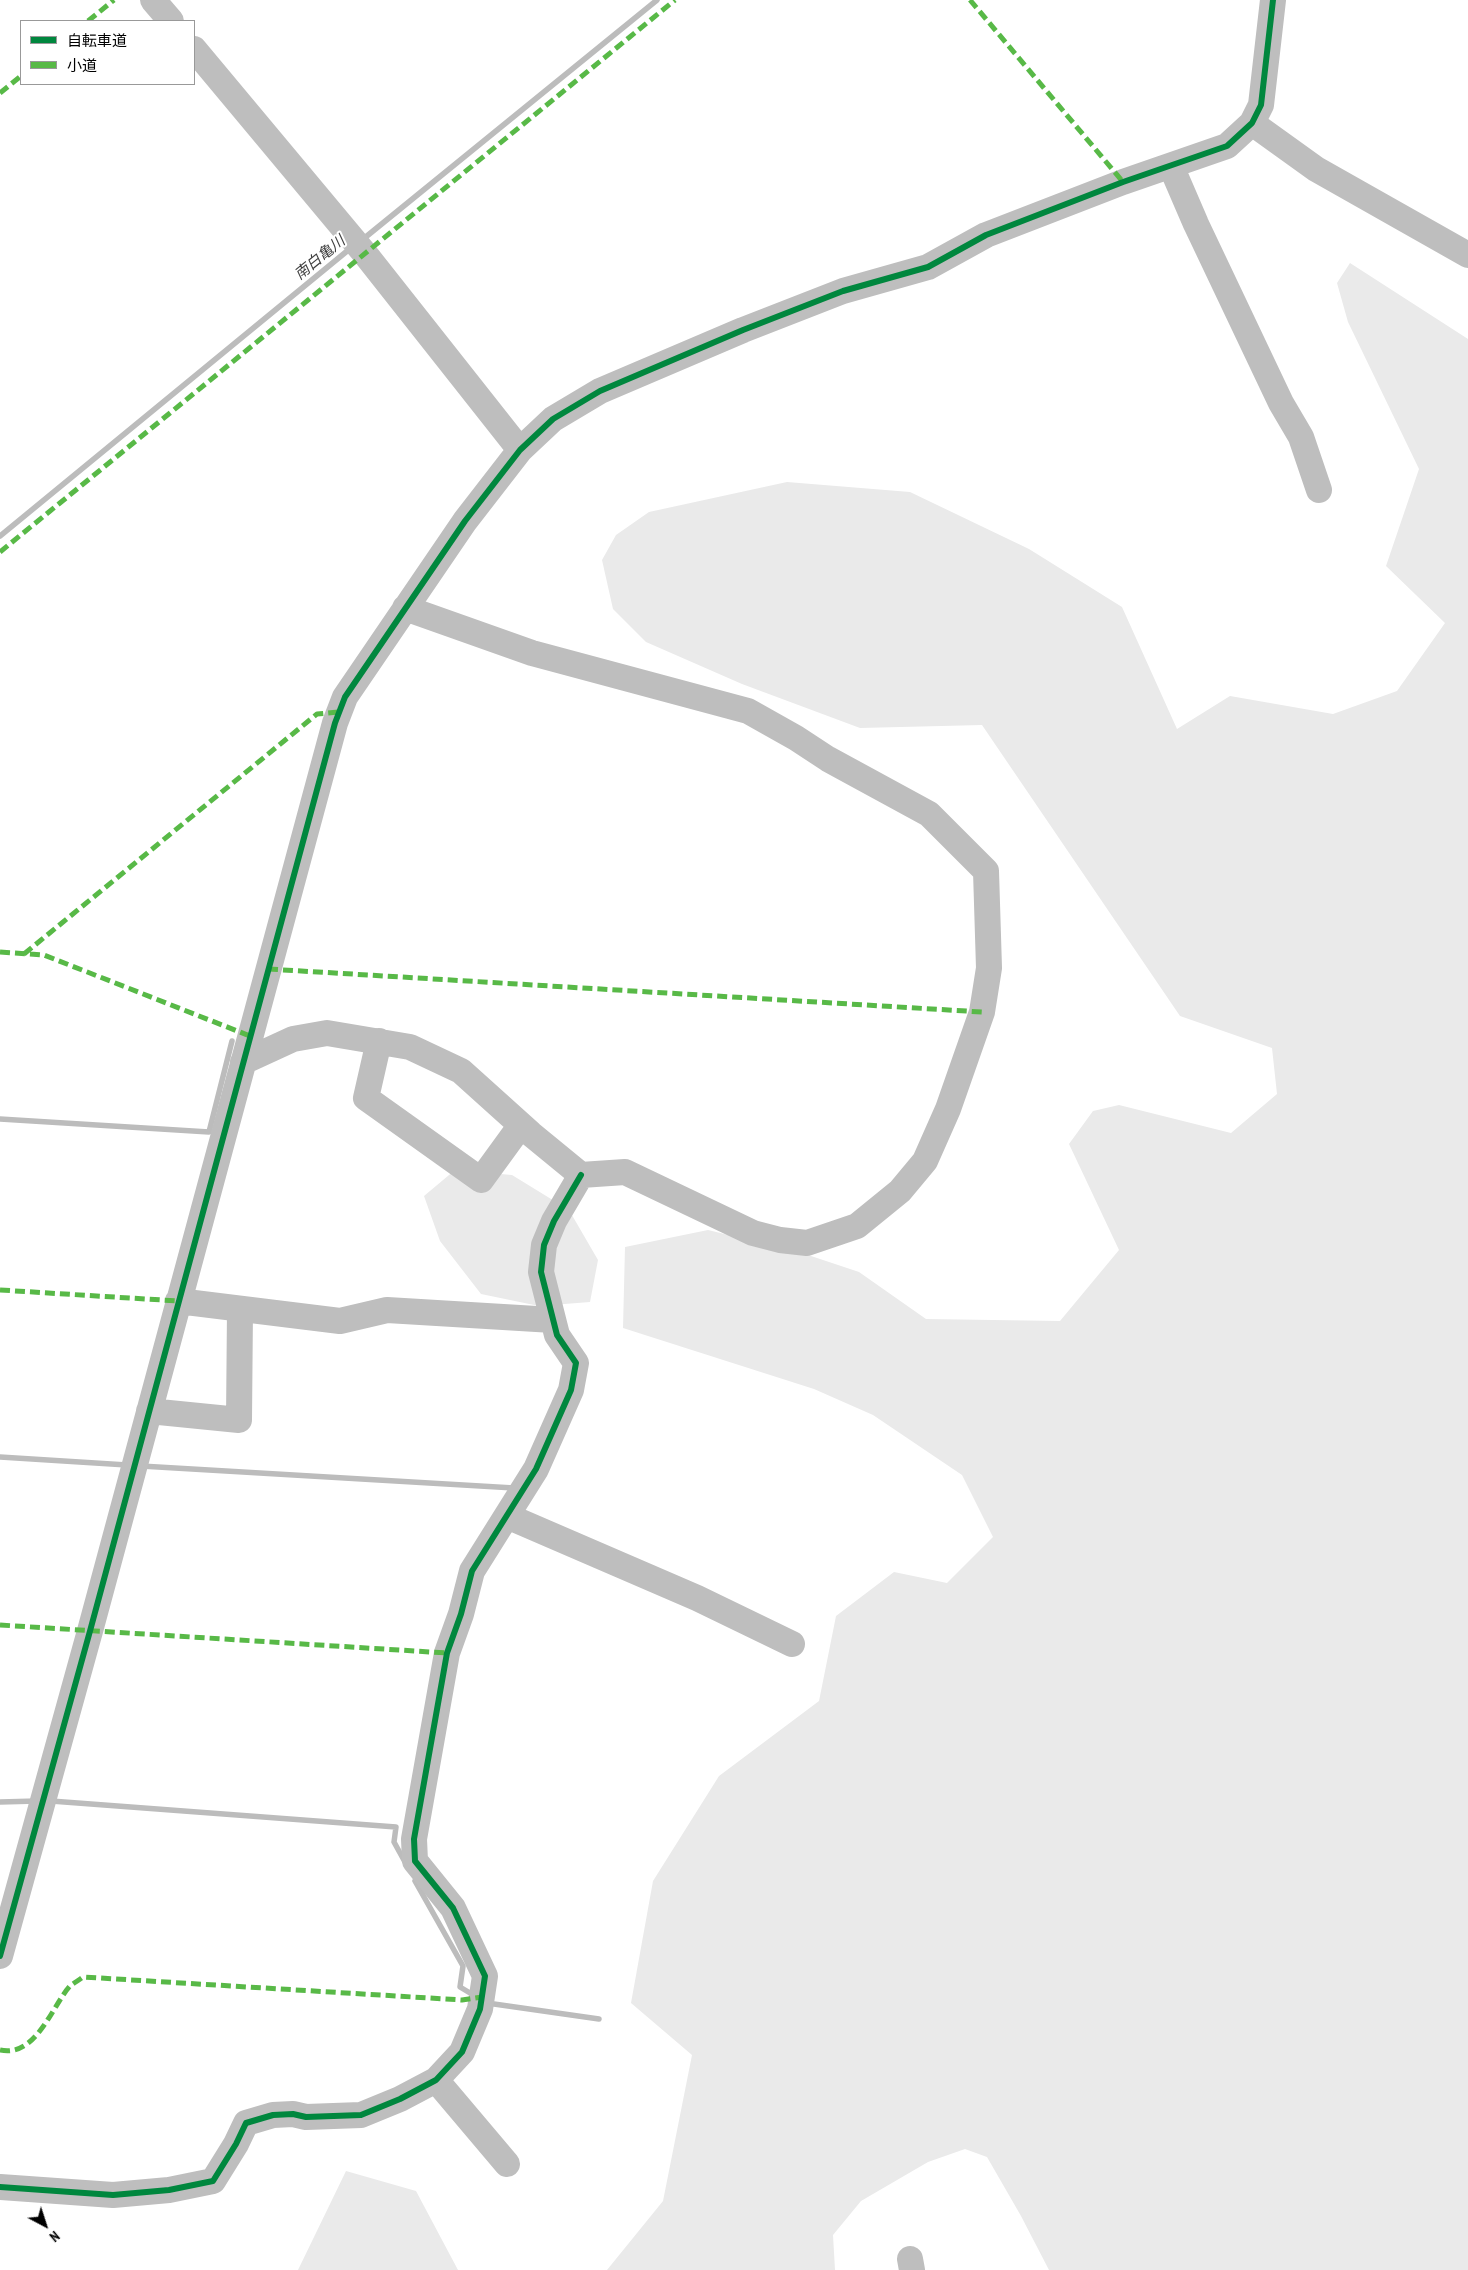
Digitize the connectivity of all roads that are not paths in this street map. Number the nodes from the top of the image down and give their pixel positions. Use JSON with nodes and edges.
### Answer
{"nodes":[{"id":1,"x":153,"y":0,"type":"edge"},
{"id":2,"x":1273,"y":0,"type":"edge"},
{"id":3,"x":170,"y":20,"type":"edge"},
{"id":4,"x":195,"y":50,"type":"edge"},
{"id":5,"x":1252,"y":123,"type":"junction"},
{"id":6,"x":1171,"y":166,"type":"junction"},
{"id":7,"x":1468,"y":255,"type":"edge"},
{"id":8,"x":520,"y":450,"type":"junction"},
{"id":9,"x":1319,"y":490,"type":"dead end"},
{"id":10,"x":405,"y":608,"type":"junction"},
{"id":11,"x":380,"y":1041,"type":"junction"},
{"id":12,"x":243,"y":1062,"type":"junction"},
{"id":13,"x":521,"y":1125,"type":"junction"},
{"id":14,"x":581,"y":1175,"type":"junction"},
{"id":15,"x":178,"y":1302,"type":"junction"},
{"id":16,"x":240,"y":1309,"type":"junction"},
{"id":17,"x":553,"y":1320,"type":"junction"},
{"id":18,"x":149,"y":1411,"type":"junction"},
{"id":19,"x":507,"y":1516,"type":"junction"},
{"id":20,"x":792,"y":1644,"type":"dead end"},
{"id":21,"x":0,"y":1956,"type":"edge"},
{"id":22,"x":436,"y":2080,"type":"junction"},
{"id":23,"x":507,"y":2164,"type":"dead end"},
{"id":24,"x":0,"y":2187,"type":"edge"}],
"edges":[{"from":1,"to":3,"type":"street"},
{"from":2,"to":5,"type":"street"},
{"from":4,"to":8,"type":"street"},
{"from":5,"to":6,"type":"street"},
{"from":5,"to":7,"type":"street"},
{"from":6,"to":8,"type":"street"},
{"from":6,"to":9,"type":"street"},
{"from":8,"to":10,"type":"street"},
{"from":10,"to":12,"type":"street"},
{"from":10,"to":14,"type":"street"},
{"from":11,"to":12,"type":"street"},
{"from":11,"to":13,"type":"street"},
{"from":11,"to":13,"type":"street"},
{"from":12,"to":15,"type":"street"},
{"from":13,"to":14,"type":"street"},
{"from":14,"to":17,"type":"street"},
{"from":15,"to":16,"type":"street"},
{"from":15,"to":18,"type":"street"},
{"from":16,"to":17,"type":"street"},
{"from":16,"to":18,"type":"street"},
{"from":17,"to":19,"type":"street"},
{"from":18,"to":21,"type":"street"},
{"from":19,"to":20,"type":"street"},
{"from":19,"to":22,"type":"street"},
{"from":22,"to":23,"type":"street"},
{"from":22,"to":24,"type":"street"}]}
